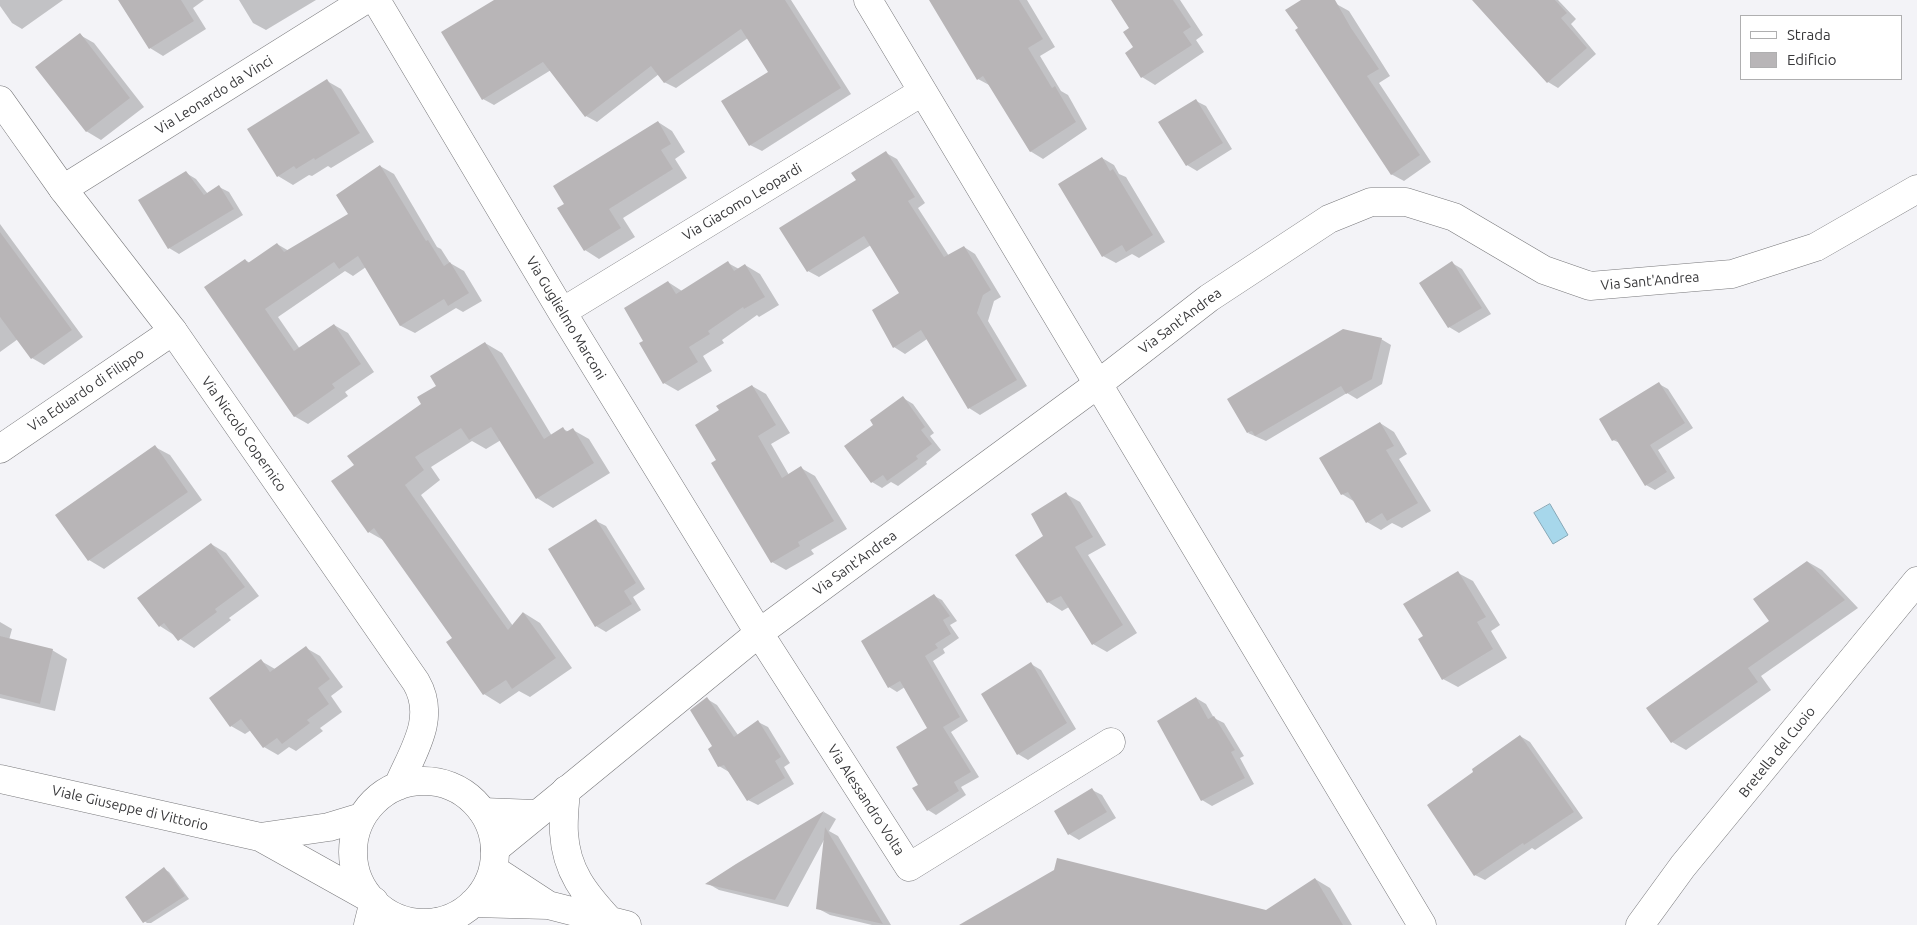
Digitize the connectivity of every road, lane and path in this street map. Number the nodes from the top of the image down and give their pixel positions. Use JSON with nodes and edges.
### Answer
{"nodes":[{"id":1,"x":365,"y":0,"type":"edge"},
{"id":2,"x":376,"y":0,"type":"edge"},
{"id":3,"x":868,"y":0,"type":"edge"},
{"id":4,"x":922,"y":92,"type":"junction"},
{"id":5,"x":0,"y":100,"type":"edge"},
{"id":6,"x":63,"y":189,"type":"junction"},
{"id":7,"x":1917,"y":189,"type":"edge"},
{"id":8,"x":562,"y":312,"type":"junction"},
{"id":9,"x":173,"y":331,"type":"junction"},
{"id":10,"x":1098,"y":384,"type":"junction"},
{"id":11,"x":0,"y":449,"type":"edge"},
{"id":12,"x":1917,"y":581,"type":"edge"},
{"id":13,"x":759,"y":633,"type":"junction"},
{"id":14,"x":1111,"y":742,"type":"dead end"},
{"id":15,"x":0,"y":779,"type":"edge"},
{"id":16,"x":398,"y":786,"type":"junction"},
{"id":17,"x":566,"y":790,"type":"junction"},
{"id":18,"x":483,"y":812,"type":"junction"},
{"id":19,"x":535,"y":814,"type":"junction"},
{"id":20,"x":362,"y":817,"type":"junction"},
{"id":21,"x":260,"y":837,"type":"junction"},
{"id":22,"x":494,"y":859,"type":"junction"},
{"id":23,"x":473,"y":903,"type":"junction"},
{"id":24,"x":548,"y":905,"type":"junction"},
{"id":25,"x":371,"y":913,"type":"edge"},
{"id":26,"x":434,"y":923,"type":"edge"},
{"id":27,"x":618,"y":923,"type":"edge"},
{"id":28,"x":1422,"y":925,"type":"edge"},
{"id":29,"x":1640,"y":925,"type":"edge"}],
"edges":[{"from":1,"to":6,"type":"street","name":"Via Leonardo da Vinci"},
{"from":2,"to":8,"type":"street","name":"Via Guglielmo Marconi"},
{"from":3,"to":4,"type":"street"},
{"from":4,"to":8,"type":"street","name":"Via Giacomo Leopardi"},
{"from":4,"to":10,"type":"street"},
{"from":5,"to":6,"type":"street","name":"Via Niccolò Copernico"},
{"from":6,"to":9,"type":"street","name":"Via Niccolò Copernico"},
{"from":7,"to":10,"type":"street","name":"Via Sant'Andrea"},
{"from":8,"to":13,"type":"street","name":"Via Guglielmo Marconi"},
{"from":9,"to":11,"type":"street","name":"Via Eduardo di Filippo"},
{"from":9,"to":16,"type":"street","name":"Via Niccolò Copernico"},
{"from":10,"to":13,"type":"street","name":"Via Sant'Andrea"},
{"from":10,"to":28,"type":"street"},
{"from":12,"to":29,"type":"street","name":"Bretella del Cuoio"},
{"from":13,"to":14,"type":"street","name":"Via Alessandro Volta"},
{"from":13,"to":17,"type":"street","name":"Via Sant'Andrea"},
{"from":15,"to":21,"type":"street","name":"Viale Giuseppe di Vittorio"},
{"from":16,"to":18,"type":"street"},
{"from":16,"to":20,"type":"street"},
{"from":17,"to":19,"type":"street","name":"Via Sant'Andrea"},
{"from":17,"to":27,"type":"street"},
{"from":18,"to":19,"type":"street"},
{"from":18,"to":22,"type":"street"},
{"from":19,"to":22,"type":"street","name":"Via Sant'Andrea"},
{"from":20,"to":21,"type":"street","name":"Viale Giuseppe di Vittorio"},
{"from":20,"to":25,"type":"street"},
{"from":21,"to":25,"type":"street","name":"Viale Giuseppe di Vittorio"},
{"from":22,"to":23,"type":"street"},
{"from":22,"to":24,"type":"street"},
{"from":23,"to":24,"type":"street"},
{"from":23,"to":26,"type":"street"},
{"from":24,"to":27,"type":"street"},
{"from":25,"to":26,"type":"street"}]}
